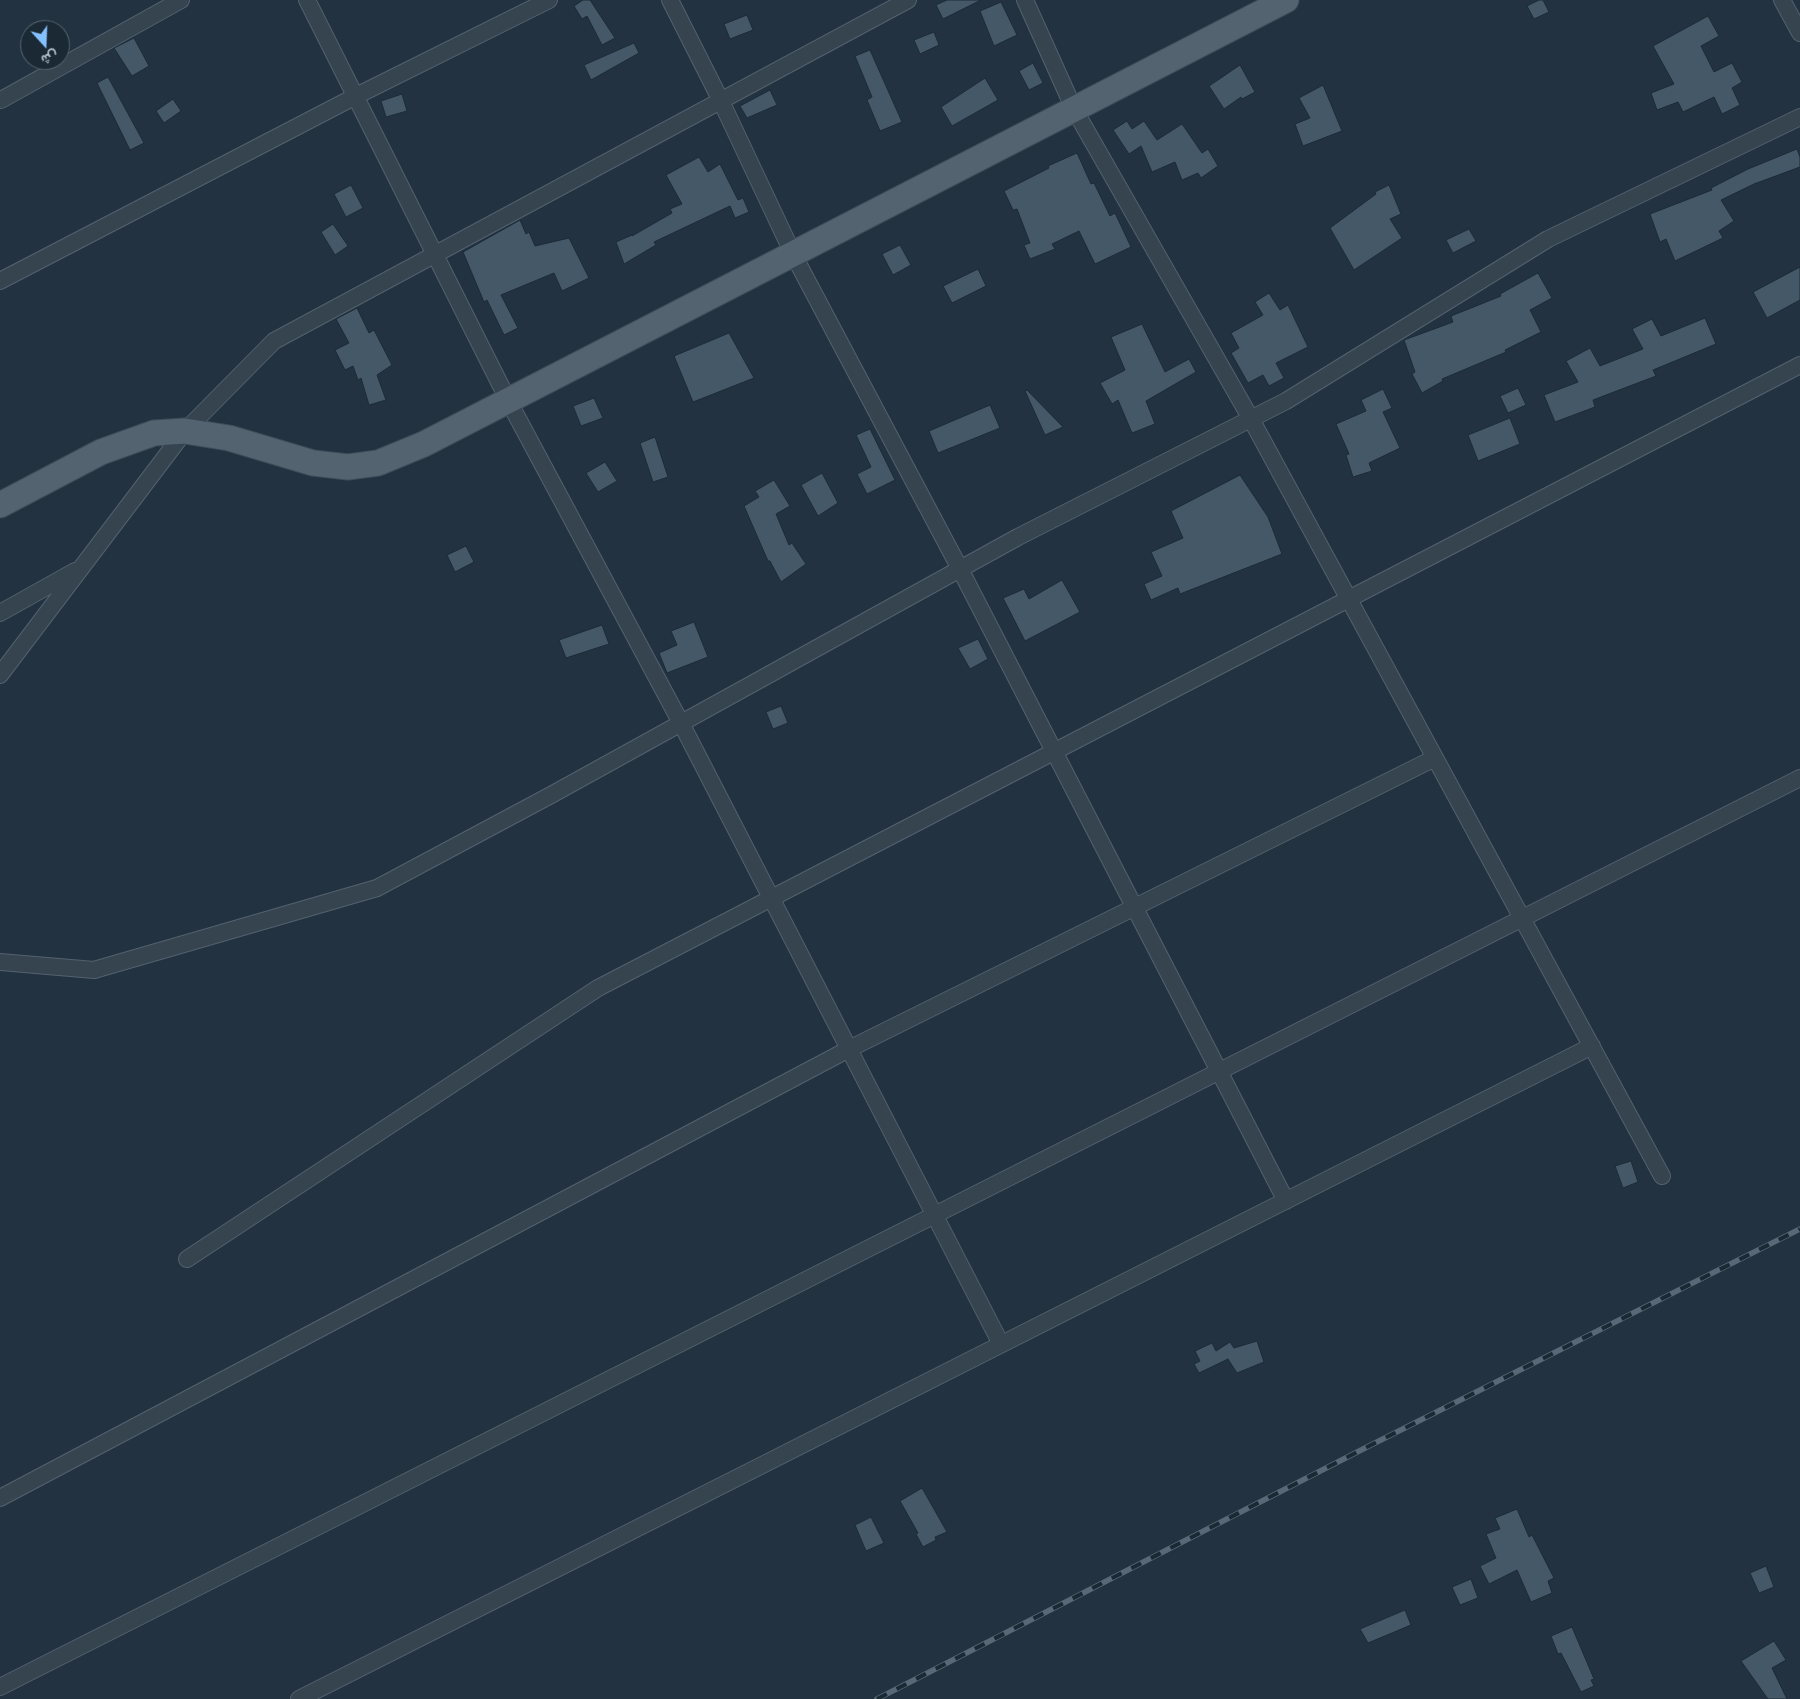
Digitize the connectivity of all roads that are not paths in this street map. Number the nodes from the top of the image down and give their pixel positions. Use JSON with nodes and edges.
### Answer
{"nodes":[{"id":1,"x":181,"y":0,"type":"edge"},
{"id":2,"x":308,"y":0,"type":"edge"},
{"id":3,"x":549,"y":0,"type":"edge"},
{"id":4,"x":670,"y":0,"type":"edge"},
{"id":5,"x":908,"y":0,"type":"edge"},
{"id":6,"x":1024,"y":0,"type":"edge"},
{"id":7,"x":1286,"y":0,"type":"edge"},
{"id":8,"x":1782,"y":0,"type":"edge"},
{"id":9,"x":1800,"y":33,"type":"edge"},
{"id":10,"x":356,"y":96,"type":"junction"},
{"id":11,"x":1,"y":100,"type":"edge"},
{"id":12,"x":721,"y":100,"type":"junction"},
{"id":13,"x":1074,"y":109,"type":"junction"},
{"id":14,"x":1800,"y":117,"type":"edge"},
{"id":15,"x":435,"y":254,"type":"junction"},
{"id":16,"x":793,"y":254,"type":"junction"},
{"id":17,"x":0,"y":281,"type":"edge"},
{"id":18,"x":1800,"y":366,"type":"edge"},
{"id":19,"x":508,"y":400,"type":"junction"},
{"id":20,"x":1251,"y":419,"type":"junction"},
{"id":21,"x":185,"y":431,"type":"junction"},
{"id":22,"x":0,"y":505,"type":"edge"},
{"id":23,"x":81,"y":568,"type":"junction"},
{"id":24,"x":960,"y":569,"type":"junction"},
{"id":25,"x":1349,"y":600,"type":"junction"},
{"id":26,"x":0,"y":613,"type":"edge"},
{"id":27,"x":0,"y":675,"type":"edge"},
{"id":28,"x":681,"y":723,"type":"junction"},
{"id":29,"x":1054,"y":752,"type":"junction"},
{"id":30,"x":1435,"y":758,"type":"junction"},
{"id":31,"x":1800,"y":778,"type":"edge"},
{"id":32,"x":772,"y":898,"type":"junction"},
{"id":33,"x":1134,"y":907,"type":"junction"},
{"id":34,"x":1522,"y":918,"type":"junction"},
{"id":35,"x":0,"y":962,"type":"edge"},
{"id":36,"x":1592,"y":1046,"type":"junction"},
{"id":37,"x":849,"y":1049,"type":"junction"},
{"id":38,"x":1219,"y":1071,"type":"junction"},
{"id":39,"x":1662,"y":1176,"type":"dead end"},
{"id":40,"x":1286,"y":1200,"type":"junction"},
{"id":41,"x":935,"y":1215,"type":"junction"},
{"id":42,"x":187,"y":1259,"type":"dead end"},
{"id":43,"x":1001,"y":1344,"type":"junction"},
{"id":44,"x":0,"y":1498,"type":"edge"},
{"id":45,"x":0,"y":1687,"type":"edge"},
{"id":46,"x":299,"y":1699,"type":"edge"}],
"edges":[{"from":1,"to":11,"type":"street"},
{"from":2,"to":10,"type":"street"},
{"from":3,"to":10,"type":"street"},
{"from":4,"to":12,"type":"street"},
{"from":5,"to":12,"type":"street"},
{"from":6,"to":13,"type":"street"},
{"from":7,"to":13,"type":"main road"},
{"from":8,"to":9,"type":"street"},
{"from":10,"to":15,"type":"street"},
{"from":10,"to":17,"type":"street"},
{"from":12,"to":15,"type":"street"},
{"from":12,"to":16,"type":"street"},
{"from":13,"to":16,"type":"main road"},
{"from":13,"to":20,"type":"street"},
{"from":14,"to":20,"type":"street"},
{"from":15,"to":19,"type":"street"},
{"from":15,"to":21,"type":"street"},
{"from":16,"to":19,"type":"main road"},
{"from":16,"to":24,"type":"street"},
{"from":18,"to":25,"type":"street"},
{"from":19,"to":21,"type":"main road"},
{"from":19,"to":28,"type":"street"},
{"from":20,"to":24,"type":"street"},
{"from":20,"to":25,"type":"street"},
{"from":21,"to":22,"type":"main road"},
{"from":21,"to":23,"type":"street"},
{"from":23,"to":26,"type":"street"},
{"from":23,"to":27,"type":"street"},
{"from":24,"to":28,"type":"street"},
{"from":24,"to":29,"type":"street"},
{"from":25,"to":29,"type":"street"},
{"from":25,"to":30,"type":"street"},
{"from":28,"to":32,"type":"street"},
{"from":28,"to":35,"type":"street"},
{"from":29,"to":32,"type":"street"},
{"from":29,"to":33,"type":"street"},
{"from":30,"to":33,"type":"street"},
{"from":30,"to":34,"type":"street"},
{"from":31,"to":34,"type":"street"},
{"from":32,"to":37,"type":"street"},
{"from":32,"to":42,"type":"street"},
{"from":33,"to":37,"type":"street"},
{"from":33,"to":38,"type":"street"},
{"from":34,"to":36,"type":"street"},
{"from":34,"to":38,"type":"street"},
{"from":36,"to":39,"type":"street"},
{"from":36,"to":40,"type":"street"},
{"from":37,"to":41,"type":"street"},
{"from":37,"to":44,"type":"street"},
{"from":38,"to":40,"type":"street"},
{"from":38,"to":41,"type":"street"},
{"from":40,"to":43,"type":"street"},
{"from":41,"to":43,"type":"street"},
{"from":41,"to":45,"type":"street"},
{"from":43,"to":46,"type":"street"}]}
